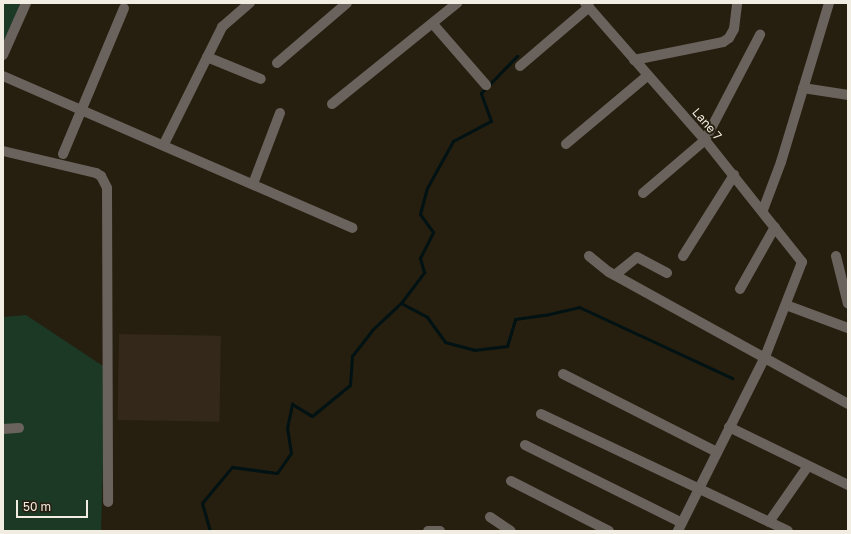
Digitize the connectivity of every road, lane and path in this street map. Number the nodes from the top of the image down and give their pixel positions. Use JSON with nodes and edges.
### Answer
{"nodes":[{"id":1,"x":26,"y":3,"type":"edge"},
{"id":2,"x":250,"y":3,"type":"edge"},
{"id":3,"x":347,"y":3,"type":"edge"},
{"id":4,"x":457,"y":3,"type":"edge"},
{"id":5,"x":737,"y":3,"type":"edge"},
{"id":6,"x":829,"y":3,"type":"edge"},
{"id":7,"x":587,"y":5,"type":"edge"},
{"id":8,"x":124,"y":8,"type":"dead end"},
{"id":9,"x":433,"y":24,"type":"junction"},
{"id":10,"x":760,"y":35,"type":"dead end"},
{"id":11,"x":3,"y":56,"type":"edge"},
{"id":12,"x":207,"y":57,"type":"junction"},
{"id":13,"x":634,"y":60,"type":"junction"},
{"id":14,"x":277,"y":63,"type":"dead end"},
{"id":15,"x":520,"y":66,"type":"dead end"},
{"id":16,"x":3,"y":76,"type":"edge"},
{"id":17,"x":647,"y":76,"type":"junction"},
{"id":18,"x":261,"y":79,"type":"dead end"},
{"id":19,"x":486,"y":85,"type":"dead end"},
{"id":20,"x":803,"y":88,"type":"junction"},
{"id":21,"x":848,"y":95,"type":"edge"},
{"id":22,"x":332,"y":104,"type":"dead end"},
{"id":23,"x":83,"y":108,"type":"junction"},
{"id":24,"x":280,"y":113,"type":"dead end"},
{"id":25,"x":704,"y":140,"type":"junction"},
{"id":26,"x":164,"y":144,"type":"junction"},
{"id":27,"x":566,"y":144,"type":"dead end"},
{"id":28,"x":3,"y":151,"type":"edge"},
{"id":29,"x":63,"y":154,"type":"dead end"},
{"id":30,"x":734,"y":176,"type":"junction"},
{"id":31,"x":253,"y":184,"type":"junction"},
{"id":32,"x":643,"y":193,"type":"dead end"},
{"id":33,"x":763,"y":210,"type":"junction"},
{"id":34,"x":776,"y":227,"type":"junction"},
{"id":35,"x":352,"y":228,"type":"dead end"},
{"id":36,"x":589,"y":256,"type":"dead end"},
{"id":37,"x":683,"y":256,"type":"dead end"},
{"id":38,"x":836,"y":256,"type":"dead end"},
{"id":39,"x":667,"y":272,"type":"dead end"},
{"id":40,"x":615,"y":275,"type":"junction"},
{"id":41,"x":740,"y":290,"type":"dead end"},
{"id":42,"x":848,"y":304,"type":"edge"},
{"id":43,"x":786,"y":305,"type":"junction"},
{"id":44,"x":846,"y":323,"type":"edge"},
{"id":45,"x":765,"y":358,"type":"junction"},
{"id":46,"x":563,"y":374,"type":"dead end"},
{"id":47,"x":848,"y":402,"type":"edge"},
{"id":48,"x":541,"y":414,"type":"dead end"},
{"id":49,"x":729,"y":427,"type":"junction"},
{"id":50,"x":20,"y":428,"type":"dead end"},
{"id":51,"x":3,"y":429,"type":"edge"},
{"id":52,"x":525,"y":445,"type":"dead end"},
{"id":53,"x":717,"y":452,"type":"junction"},
{"id":54,"x":808,"y":466,"type":"junction"},
{"id":55,"x":511,"y":481,"type":"dead end"},
{"id":56,"x":848,"y":485,"type":"edge"},
{"id":57,"x":699,"y":490,"type":"junction"},
{"id":58,"x":108,"y":502,"type":"dead end"},
{"id":59,"x":490,"y":517,"type":"dead end"},
{"id":60,"x":769,"y":522,"type":"junction"},
{"id":61,"x":680,"y":527,"type":"edge"},
{"id":62,"x":428,"y":531,"type":"edge"},
{"id":63,"x":440,"y":531,"type":"edge"},
{"id":64,"x":511,"y":531,"type":"edge"},
{"id":65,"x":609,"y":531,"type":"edge"},
{"id":66,"x":788,"y":531,"type":"edge"}],
"edges":[{"from":1,"to":11,"type":"street"},
{"from":2,"to":12,"type":"street"},
{"from":3,"to":14,"type":"street"},
{"from":4,"to":9,"type":"street"},
{"from":5,"to":13,"type":"street"},
{"from":6,"to":20,"type":"street"},
{"from":7,"to":13,"type":"street","name":"Lane 7"},
{"from":7,"to":15,"type":"street"},
{"from":8,"to":23,"type":"street"},
{"from":9,"to":19,"type":"street"},
{"from":9,"to":22,"type":"street"},
{"from":10,"to":25,"type":"street"},
{"from":12,"to":18,"type":"street"},
{"from":12,"to":26,"type":"street"},
{"from":13,"to":17,"type":"street","name":"Lane 7"},
{"from":16,"to":23,"type":"street"},
{"from":17,"to":25,"type":"street","name":"Lane 7"},
{"from":17,"to":27,"type":"street"},
{"from":20,"to":21,"type":"street"},
{"from":20,"to":33,"type":"street"},
{"from":23,"to":26,"type":"street"},
{"from":23,"to":29,"type":"street"},
{"from":24,"to":31,"type":"street"},
{"from":25,"to":30,"type":"street","name":"Lane 7"},
{"from":25,"to":32,"type":"street"},
{"from":26,"to":31,"type":"street"},
{"from":28,"to":58,"type":"street"},
{"from":30,"to":33,"type":"street","name":"Lane 7"},
{"from":30,"to":37,"type":"street"},
{"from":31,"to":35,"type":"street"},
{"from":33,"to":34,"type":"street","name":"Lane 7"},
{"from":34,"to":41,"type":"street"},
{"from":34,"to":43,"type":"street","name":"Lane 7"},
{"from":36,"to":40,"type":"street"},
{"from":38,"to":42,"type":"street"},
{"from":39,"to":40,"type":"street"},
{"from":40,"to":45,"type":"street"},
{"from":43,"to":44,"type":"street"},
{"from":43,"to":45,"type":"street"},
{"from":45,"to":47,"type":"street"},
{"from":45,"to":49,"type":"street"},
{"from":46,"to":53,"type":"street"},
{"from":48,"to":57,"type":"street"},
{"from":49,"to":53,"type":"street"},
{"from":49,"to":54,"type":"street"},
{"from":50,"to":51,"type":"street"},
{"from":52,"to":61,"type":"street"},
{"from":53,"to":57,"type":"street"},
{"from":54,"to":56,"type":"street"},
{"from":54,"to":60,"type":"street"},
{"from":55,"to":65,"type":"street"},
{"from":57,"to":60,"type":"street"},
{"from":57,"to":61,"type":"street"},
{"from":59,"to":64,"type":"street"},
{"from":60,"to":66,"type":"street"},
{"from":62,"to":63,"type":"street"}]}
